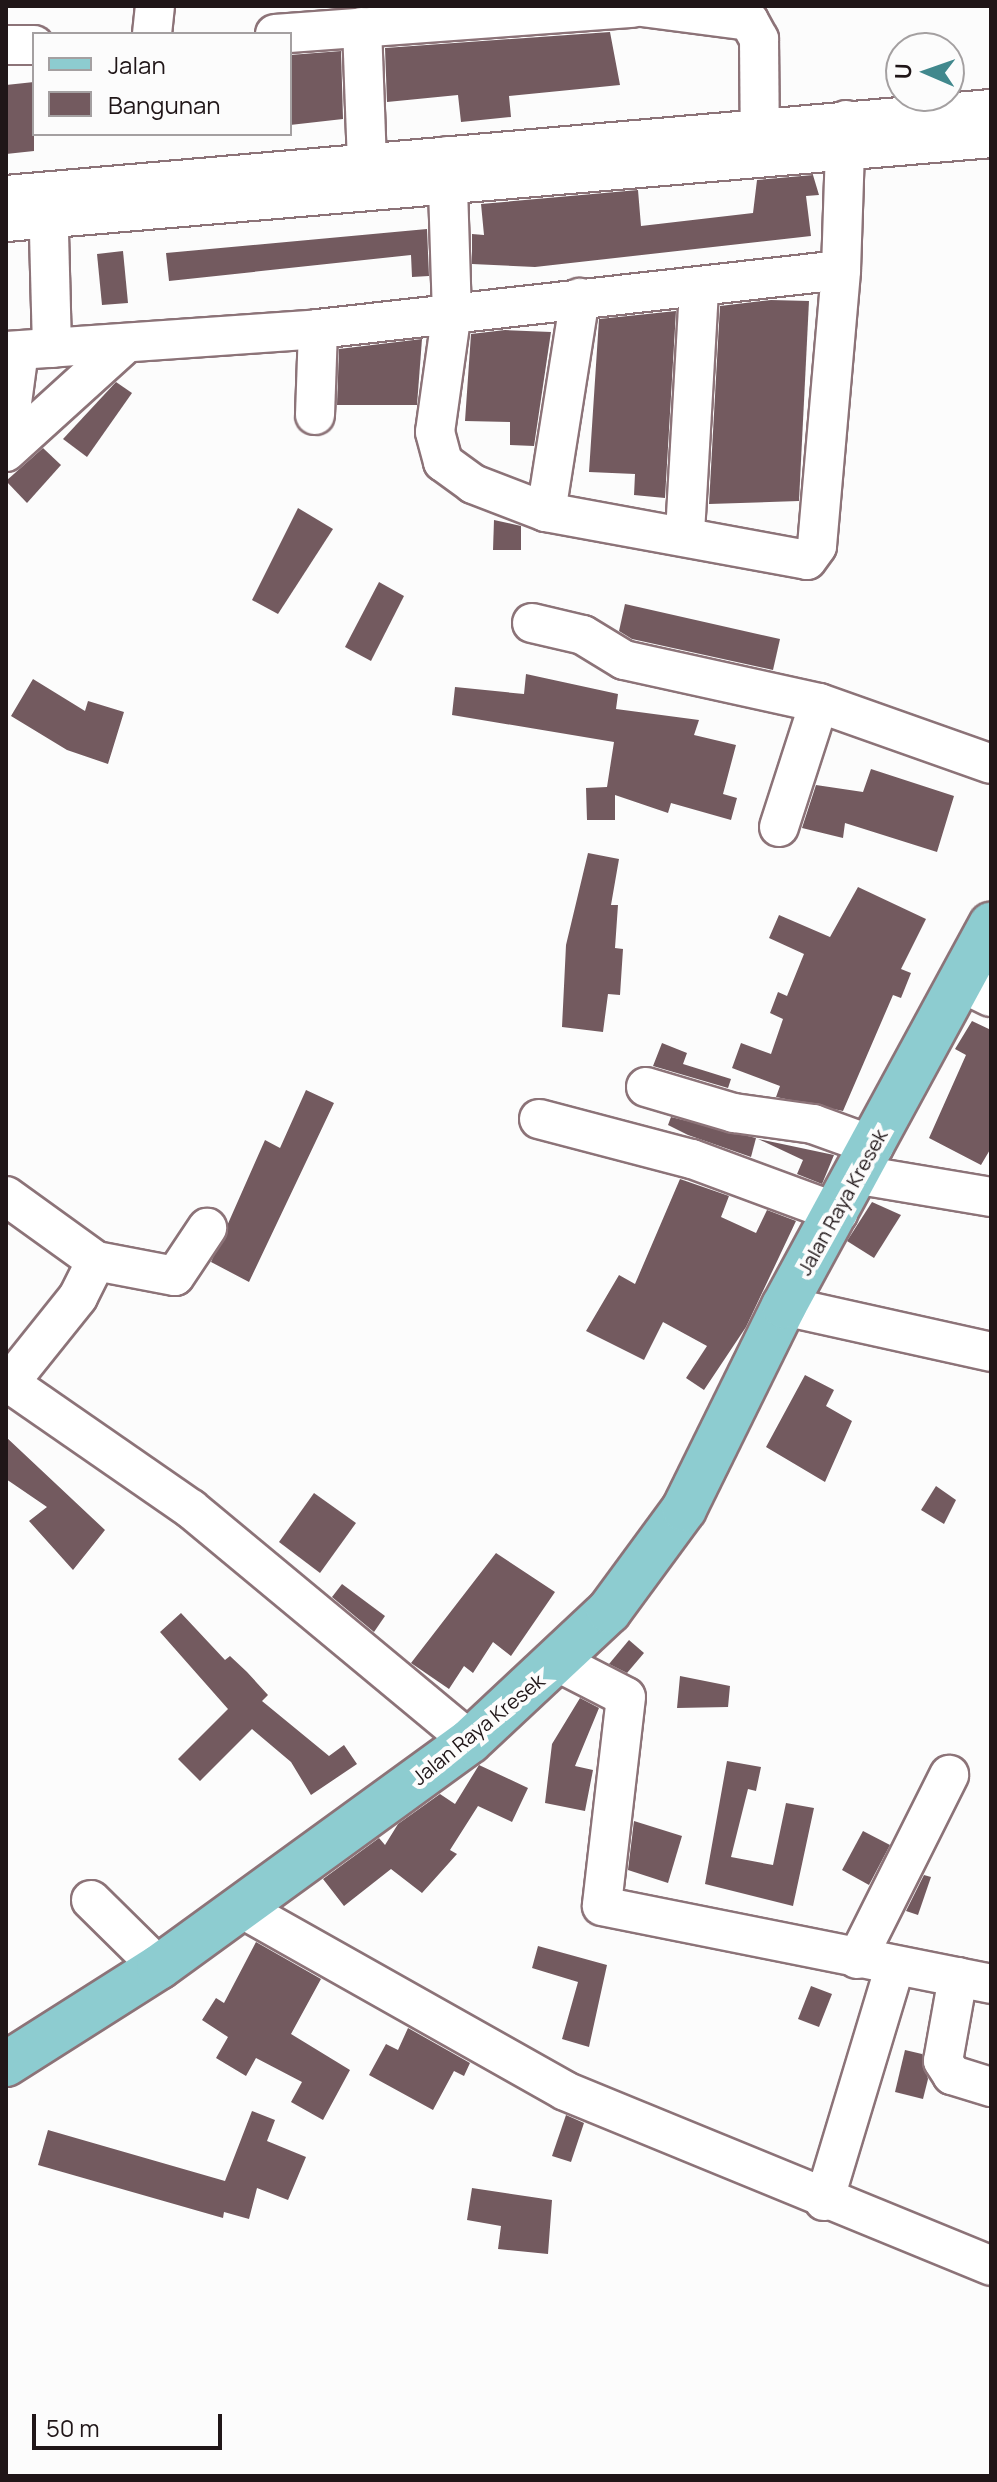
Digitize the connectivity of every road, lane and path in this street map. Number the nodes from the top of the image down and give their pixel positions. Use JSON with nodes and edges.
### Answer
{"nodes":[{"id":1,"x":155,"y":6,"type":"edge"},
{"id":2,"x":634,"y":7,"type":"edge"},
{"id":3,"x":362,"y":27,"type":"junction"},
{"id":4,"x":152,"y":32,"type":"edge"},
{"id":5,"x":292,"y":33,"type":"edge"},
{"id":6,"x":6,"y":45,"type":"edge"},
{"id":7,"x":32,"y":45,"type":"edge"},
{"id":8,"x":991,"y":109,"type":"edge"},
{"id":9,"x":845,"y":135,"type":"junction"},
{"id":10,"x":991,"y":138,"type":"edge"},
{"id":11,"x":760,"y":144,"type":"junction"},
{"id":12,"x":448,"y":170,"type":"junction"},
{"id":13,"x":368,"y":178,"type":"junction"},
{"id":14,"x":6,"y":195,"type":"edge"},
{"id":15,"x":47,"y":205,"type":"junction"},
{"id":16,"x":6,"y":222,"type":"edge"},
{"id":17,"x":841,"y":270,"type":"junction"},
{"id":18,"x":699,"y":287,"type":"junction"},
{"id":19,"x":580,"y":298,"type":"junction"},
{"id":20,"x":452,"y":311,"type":"junction"},
{"id":21,"x":318,"y":329,"type":"junction"},
{"id":22,"x":126,"y":343,"type":"junction"},
{"id":23,"x":26,"y":350,"type":"edge"},
{"id":24,"x":315,"y":415,"type":"dead end"},
{"id":25,"x":6,"y":450,"type":"edge"},
{"id":26,"x":546,"y":512,"type":"junction"},
{"id":27,"x":685,"y":533,"type":"junction"},
{"id":28,"x":532,"y":623,"type":"dead end"},
{"id":29,"x":819,"y":703,"type":"junction"},
{"id":30,"x":991,"y":764,"type":"edge"},
{"id":31,"x":779,"y":827,"type":"dead end"},
{"id":32,"x":991,"y":924,"type":"edge"},
{"id":33,"x":976,"y":990,"type":"edge"},
{"id":34,"x":646,"y":1087,"type":"dead end"},
{"id":35,"x":539,"y":1119,"type":"dead end"},
{"id":36,"x":867,"y":1160,"type":"junction"},
{"id":37,"x":6,"y":1196,"type":"edge"},
{"id":38,"x":991,"y":1197,"type":"edge"},
{"id":39,"x":838,"y":1213,"type":"junction"},
{"id":40,"x":207,"y":1228,"type":"dead end"},
{"id":41,"x":96,"y":1261,"type":"junction"},
{"id":42,"x":784,"y":1306,"type":"junction"},
{"id":43,"x":991,"y":1352,"type":"edge"},
{"id":44,"x":8,"y":1384,"type":"edge"},
{"id":45,"x":558,"y":1662,"type":"junction"},
{"id":46,"x":470,"y":1741,"type":"junction"},
{"id":47,"x":949,"y":1775,"type":"dead end"},
{"id":48,"x":91,"y":1900,"type":"dead end"},
{"id":49,"x":239,"y":1907,"type":"junction"},
{"id":50,"x":857,"y":1959,"type":"junction"},
{"id":51,"x":895,"y":1966,"type":"junction"},
{"id":52,"x":159,"y":1967,"type":"junction"},
{"id":53,"x":974,"y":1980,"type":"edge"},
{"id":54,"x":6,"y":2064,"type":"edge"},
{"id":55,"x":991,"y":2087,"type":"edge"},
{"id":56,"x":824,"y":2201,"type":"junction"},
{"id":57,"x":991,"y":2266,"type":"edge"}],
"edges":[{"from":1,"to":4,"type":"street"},
{"from":2,"to":3,"type":"street"},
{"from":2,"to":11,"type":"street"},
{"from":3,"to":5,"type":"street"},
{"from":3,"to":13,"type":"street"},
{"from":6,"to":7,"type":"street"},
{"from":8,"to":9,"type":"street"},
{"from":9,"to":10,"type":"street"},
{"from":9,"to":11,"type":"street"},
{"from":9,"to":17,"type":"street"},
{"from":11,"to":12,"type":"street"},
{"from":12,"to":13,"type":"street"},
{"from":12,"to":20,"type":"street"},
{"from":13,"to":15,"type":"street"},
{"from":14,"to":15,"type":"street"},
{"from":15,"to":16,"type":"street"},
{"from":15,"to":23,"type":"street"},
{"from":17,"to":18,"type":"street"},
{"from":17,"to":27,"type":"street"},
{"from":18,"to":19,"type":"street"},
{"from":18,"to":27,"type":"street"},
{"from":19,"to":20,"type":"street"},
{"from":19,"to":26,"type":"street"},
{"from":20,"to":21,"type":"street"},
{"from":20,"to":26,"type":"street"},
{"from":21,"to":22,"type":"street"},
{"from":21,"to":24,"type":"street"},
{"from":22,"to":23,"type":"street"},
{"from":22,"to":25,"type":"street"},
{"from":23,"to":25,"type":"street"},
{"from":26,"to":27,"type":"street"},
{"from":28,"to":29,"type":"street"},
{"from":29,"to":30,"type":"street"},
{"from":29,"to":31,"type":"street"},
{"from":32,"to":33,"type":"main road","name":"Jalan Raya Kresek"},
{"from":33,"to":36,"type":"main road","name":"Jalan Raya Kresek"},
{"from":34,"to":36,"type":"street"},
{"from":35,"to":39,"type":"street"},
{"from":36,"to":38,"type":"street"},
{"from":36,"to":39,"type":"main road","name":"Jalan Raya Kresek"},
{"from":37,"to":41,"type":"street"},
{"from":39,"to":42,"type":"main road","name":"Jalan Raya Kresek"},
{"from":40,"to":41,"type":"street"},
{"from":41,"to":44,"type":"street"},
{"from":42,"to":43,"type":"street"},
{"from":42,"to":45,"type":"main road","name":"Jalan Raya Kresek"},
{"from":44,"to":46,"type":"street"},
{"from":45,"to":46,"type":"main road","name":"Jalan Raya Kresek"},
{"from":45,"to":50,"type":"street"},
{"from":46,"to":49,"type":"main road","name":"Jalan Raya Kresek"},
{"from":47,"to":50,"type":"street"},
{"from":48,"to":52,"type":"street"},
{"from":49,"to":52,"type":"main road","name":"Jalan Raya Kresek"},
{"from":49,"to":56,"type":"street"},
{"from":50,"to":51,"type":"street"},
{"from":51,"to":53,"type":"street"},
{"from":51,"to":56,"type":"street"},
{"from":52,"to":54,"type":"main road","name":"Jalan Raya Kresek"},
{"from":53,"to":55,"type":"street"},
{"from":56,"to":57,"type":"street"}]}
